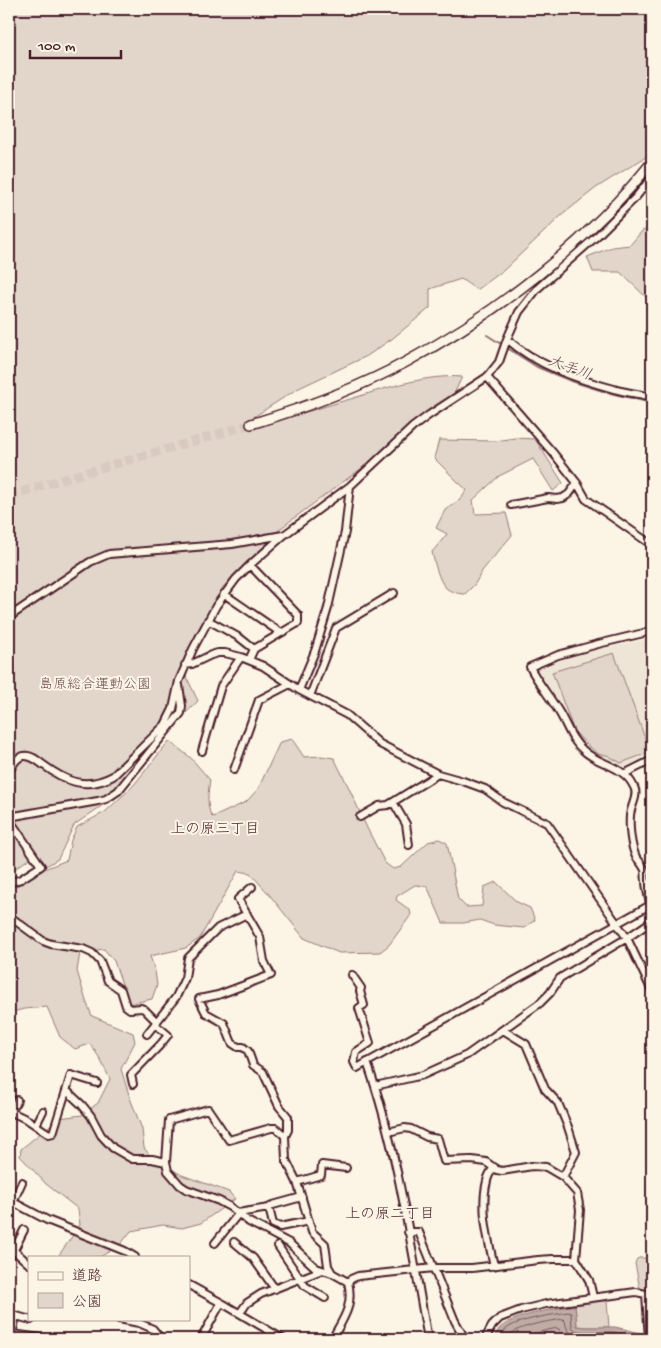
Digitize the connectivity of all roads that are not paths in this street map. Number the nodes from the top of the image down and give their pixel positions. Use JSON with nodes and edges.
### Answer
{"nodes":[{"id":1,"x":652,"y":162,"type":"edge"},
{"id":2,"x":652,"y":176,"type":"edge"},
{"id":3,"x":506,"y":341,"type":"junction"},
{"id":4,"x":487,"y":377,"type":"junction"},
{"id":5,"x":652,"y":397,"type":"edge"},
{"id":6,"x":252,"y":424,"type":"tunnel mouth"},
{"id":7,"x":576,"y":483,"type":"junction"},
{"id":8,"x":350,"y":486,"type":"junction"},
{"id":9,"x":511,"y":505,"type":"dead end"},
{"id":10,"x":284,"y":535,"type":"junction"},
{"id":11,"x":652,"y":545,"type":"edge"},
{"id":12,"x":250,"y":565,"type":"junction"},
{"id":13,"x":394,"y":593,"type":"dead end"},
{"id":14,"x":224,"y":594,"type":"junction"},
{"id":15,"x":9,"y":617,"type":"edge"},
{"id":16,"x":208,"y":620,"type":"junction"},
{"id":17,"x":652,"y":631,"type":"edge"},
{"id":18,"x":281,"y":633,"type":"junction"},
{"id":19,"x":254,"y":649,"type":"junction"},
{"id":20,"x":241,"y":656,"type":"junction"},
{"id":21,"x":249,"y":660,"type":"junction"},
{"id":22,"x":185,"y":665,"type":"junction"},
{"id":23,"x":179,"y":682,"type":"junction"},
{"id":24,"x":290,"y":684,"type":"junction"},
{"id":25,"x":300,"y":690,"type":"junction"},
{"id":26,"x":310,"y":696,"type":"junction"},
{"id":27,"x":202,"y":751,"type":"dead end"},
{"id":28,"x":652,"y":760,"type":"edge"},
{"id":29,"x":234,"y":770,"type":"dead end"},
{"id":30,"x":9,"y":772,"type":"edge"},
{"id":31,"x":438,"y":774,"type":"junction"},
{"id":32,"x":624,"y":774,"type":"junction"},
{"id":33,"x":393,"y":802,"type":"junction"},
{"id":34,"x":360,"y":817,"type":"dead end"},
{"id":35,"x":9,"y":818,"type":"edge"},
{"id":36,"x":409,"y":845,"type":"dead end"},
{"id":37,"x":9,"y":883,"type":"edge"},
{"id":38,"x":252,"y":887,"type":"dead end"},
{"id":39,"x":652,"y":906,"type":"edge"},
{"id":40,"x":247,"y":914,"type":"junction"},
{"id":41,"x":9,"y":916,"type":"edge"},
{"id":42,"x":652,"y":921,"type":"edge"},
{"id":43,"x":618,"y":924,"type":"junction"},
{"id":44,"x":627,"y":938,"type":"junction"},
{"id":45,"x":352,"y":975,"type":"dead end"},
{"id":46,"x":652,"y":990,"type":"edge"},
{"id":47,"x":156,"y":1023,"type":"junction"},
{"id":48,"x":503,"y":1030,"type":"junction"},
{"id":49,"x":148,"y":1034,"type":"dead end"},
{"id":50,"x":367,"y":1062,"type":"junction"},
{"id":51,"x":97,"y":1083,"type":"dead end"},
{"id":52,"x":134,"y":1084,"type":"dead end"},
{"id":53,"x":375,"y":1086,"type":"junction"},
{"id":54,"x":67,"y":1091,"type":"junction"},
{"id":55,"x":18,"y":1100,"type":"dead end"},
{"id":56,"x":43,"y":1111,"type":"dead end"},
{"id":57,"x":10,"y":1112,"type":"edge"},
{"id":58,"x":36,"y":1125,"type":"junction"},
{"id":59,"x":388,"y":1132,"type":"junction"},
{"id":60,"x":285,"y":1136,"type":"junction"},
{"id":61,"x":166,"y":1162,"type":"junction"},
{"id":62,"x":494,"y":1167,"type":"junction"},
{"id":63,"x":346,"y":1168,"type":"dead end"},
{"id":64,"x":563,"y":1178,"type":"junction"},
{"id":65,"x":22,"y":1182,"type":"dead end"},
{"id":66,"x":296,"y":1182,"type":"junction"},
{"id":67,"x":302,"y":1197,"type":"junction"},
{"id":68,"x":11,"y":1201,"type":"edge"},
{"id":69,"x":269,"y":1208,"type":"junction"},
{"id":70,"x":238,"y":1213,"type":"junction"},
{"id":71,"x":309,"y":1221,"type":"junction"},
{"id":72,"x":24,"y":1230,"type":"dead end"},
{"id":73,"x":408,"y":1232,"type":"junction"},
{"id":74,"x":234,"y":1242,"type":"dead end"},
{"id":75,"x":214,"y":1243,"type":"dead end"},
{"id":76,"x":278,"y":1246,"type":"dead end"},
{"id":77,"x":11,"y":1248,"type":"edge"},
{"id":78,"x":133,"y":1256,"type":"edge"},
{"id":79,"x":576,"y":1259,"type":"junction"},
{"id":80,"x":28,"y":1263,"type":"edge"},
{"id":81,"x":494,"y":1266,"type":"junction"},
{"id":82,"x":434,"y":1268,"type":"junction"},
{"id":83,"x":322,"y":1270,"type":"junction"},
{"id":84,"x":416,"y":1270,"type":"junction"},
{"id":85,"x":332,"y":1273,"type":"junction"},
{"id":86,"x":300,"y":1279,"type":"junction"},
{"id":87,"x":348,"y":1282,"type":"junction"},
{"id":88,"x":190,"y":1287,"type":"edge"},
{"id":89,"x":275,"y":1289,"type":"junction"},
{"id":90,"x":649,"y":1294,"type":"edge"},
{"id":91,"x":325,"y":1298,"type":"dead end"},
{"id":92,"x":593,"y":1298,"type":"junction"},
{"id":93,"x":221,"y":1303,"type":"junction"},
{"id":94,"x":240,"y":1313,"type":"junction"},
{"id":95,"x":9,"y":1314,"type":"edge"},
{"id":96,"x":16,"y":1316,"type":"junction"},
{"id":97,"x":28,"y":1319,"type":"edge"},
{"id":98,"x":124,"y":1320,"type":"edge"},
{"id":99,"x":48,"y":1339,"type":"edge"},
{"id":100,"x":161,"y":1339,"type":"edge"},
{"id":101,"x":201,"y":1339,"type":"edge"},
{"id":102,"x":283,"y":1339,"type":"edge"},
{"id":103,"x":332,"y":1339,"type":"edge"},
{"id":104,"x":428,"y":1339,"type":"edge"},
{"id":105,"x":465,"y":1339,"type":"edge"},
{"id":106,"x":485,"y":1339,"type":"edge"},
{"id":107,"x":649,"y":1339,"type":"edge"}],
"edges":[{"from":1,"to":6,"type":"highway"},
{"from":2,"to":3,"type":"street"},
{"from":3,"to":4,"type":"street"},
{"from":3,"to":5,"type":"street"},
{"from":4,"to":7,"type":"street"},
{"from":4,"to":8,"type":"street"},
{"from":7,"to":9,"type":"street"},
{"from":7,"to":11,"type":"street"},
{"from":8,"to":10,"type":"street"},
{"from":8,"to":25,"type":"street"},
{"from":10,"to":12,"type":"street"},
{"from":10,"to":15,"type":"street"},
{"from":12,"to":14,"type":"street"},
{"from":12,"to":18,"type":"street"},
{"from":13,"to":26,"type":"street"},
{"from":14,"to":16,"type":"street"},
{"from":14,"to":18,"type":"street"},
{"from":16,"to":19,"type":"street"},
{"from":16,"to":22,"type":"street"},
{"from":17,"to":32,"type":"street"},
{"from":18,"to":19,"type":"street"},
{"from":19,"to":21,"type":"street"},
{"from":20,"to":21,"type":"street"},
{"from":20,"to":22,"type":"street"},
{"from":20,"to":27,"type":"street"},
{"from":21,"to":24,"type":"street"},
{"from":22,"to":23,"type":"street"},
{"from":23,"to":30,"type":"street"},
{"from":23,"to":35,"type":"street"},
{"from":24,"to":25,"type":"street"},
{"from":24,"to":29,"type":"street"},
{"from":25,"to":26,"type":"street"},
{"from":26,"to":31,"type":"street"},
{"from":28,"to":32,"type":"street"},
{"from":31,"to":33,"type":"street"},
{"from":31,"to":43,"type":"street"},
{"from":32,"to":39,"type":"street"},
{"from":33,"to":34,"type":"street"},
{"from":33,"to":36,"type":"street"},
{"from":35,"to":37,"type":"street"},
{"from":38,"to":40,"type":"street"},
{"from":39,"to":43,"type":"street"},
{"from":40,"to":47,"type":"street"},
{"from":40,"to":60,"type":"street"},
{"from":41,"to":47,"type":"street"},
{"from":42,"to":44,"type":"street"},
{"from":43,"to":44,"type":"street"},
{"from":43,"to":50,"type":"street"},
{"from":44,"to":46,"type":"street"},
{"from":44,"to":48,"type":"street"},
{"from":45,"to":50,"type":"street"},
{"from":47,"to":49,"type":"street"},
{"from":47,"to":52,"type":"street"},
{"from":48,"to":53,"type":"street"},
{"from":48,"to":64,"type":"street"},
{"from":50,"to":53,"type":"street"},
{"from":51,"to":54,"type":"street"},
{"from":53,"to":59,"type":"street"},
{"from":54,"to":58,"type":"street"},
{"from":54,"to":61,"type":"street"},
{"from":55,"to":57,"type":"street"},
{"from":56,"to":58,"type":"street"},
{"from":57,"to":58,"type":"street"},
{"from":59,"to":62,"type":"street"},
{"from":59,"to":73,"type":"street"},
{"from":60,"to":61,"type":"street"},
{"from":60,"to":66,"type":"street"},
{"from":61,"to":70,"type":"street"},
{"from":62,"to":64,"type":"street"},
{"from":62,"to":81,"type":"street"},
{"from":63,"to":66,"type":"street"},
{"from":64,"to":79,"type":"street"},
{"from":65,"to":68,"type":"street"},
{"from":66,"to":67,"type":"street"},
{"from":67,"to":69,"type":"street"},
{"from":67,"to":71,"type":"street"},
{"from":68,"to":78,"type":"street"},
{"from":69,"to":70,"type":"street"},
{"from":69,"to":71,"type":"street"},
{"from":70,"to":75,"type":"street"},
{"from":70,"to":83,"type":"street"},
{"from":71,"to":85,"type":"street"},
{"from":72,"to":77,"type":"street"},
{"from":73,"to":82,"type":"street"},
{"from":73,"to":84,"type":"street"},
{"from":74,"to":89,"type":"street"},
{"from":76,"to":86,"type":"street"},
{"from":77,"to":80,"type":"street"},
{"from":79,"to":81,"type":"street"},
{"from":79,"to":92,"type":"street"},
{"from":81,"to":82,"type":"street"},
{"from":82,"to":84,"type":"street"},
{"from":82,"to":105,"type":"street"},
{"from":83,"to":85,"type":"street"},
{"from":83,"to":86,"type":"street"},
{"from":84,"to":87,"type":"street"},
{"from":84,"to":104,"type":"street"},
{"from":85,"to":87,"type":"street"},
{"from":86,"to":89,"type":"street"},
{"from":86,"to":91,"type":"street"},
{"from":87,"to":103,"type":"street"},
{"from":88,"to":93,"type":"street"},
{"from":89,"to":94,"type":"street"},
{"from":90,"to":92,"type":"street"},
{"from":90,"to":107,"type":"street"},
{"from":92,"to":106,"type":"street"},
{"from":93,"to":94,"type":"street"},
{"from":93,"to":101,"type":"street"},
{"from":94,"to":102,"type":"street"},
{"from":95,"to":96,"type":"street"},
{"from":96,"to":97,"type":"street"},
{"from":96,"to":99,"type":"street"},
{"from":98,"to":100,"type":"street"}]}
